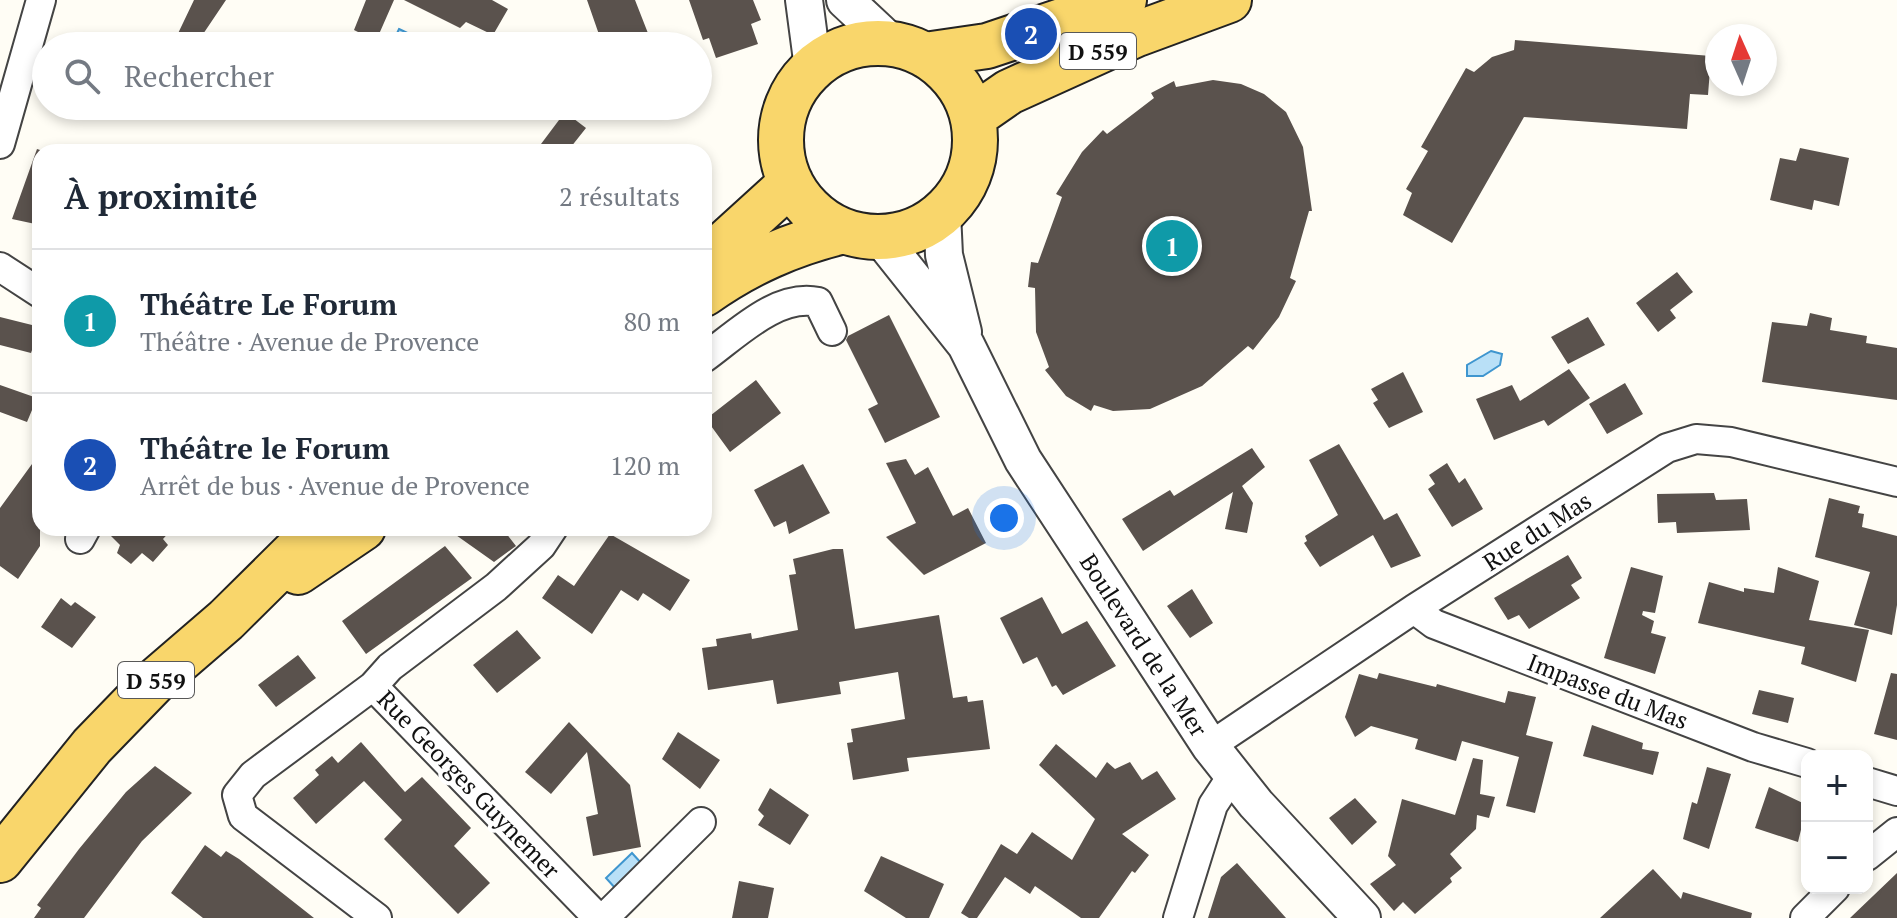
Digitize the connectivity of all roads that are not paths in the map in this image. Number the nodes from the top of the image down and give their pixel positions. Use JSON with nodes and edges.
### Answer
{"nodes":[{"id":1,"x":41,"y":0,"type":"edge"},
{"id":2,"x":804,"y":0,"type":"edge"},
{"id":3,"x":845,"y":0,"type":"edge"},
{"id":4,"x":1124,"y":0,"type":"edge"},
{"id":5,"x":1229,"y":0,"type":"edge"},
{"id":6,"x":908,"y":50,"type":"junction"},
{"id":7,"x":813,"y":68,"type":"junction"},
{"id":8,"x":973,"y":117,"type":"junction"},
{"id":9,"x":0,"y":144,"type":"edge"},
{"id":10,"x":791,"y":183,"type":"junction"},
{"id":11,"x":942,"y":213,"type":"junction"},
{"id":12,"x":862,"y":234,"type":"junction"},
{"id":13,"x":712,"y":255,"type":"edge"},
{"id":14,"x":0,"y":267,"type":"edge"},
{"id":15,"x":32,"y":288,"type":"edge"},
{"id":16,"x":712,"y":288,"type":"edge"},
{"id":17,"x":832,"y":331,"type":"dead end"},
{"id":18,"x":966,"y":345,"type":"junction"},
{"id":19,"x":712,"y":352,"type":"edge"},
{"id":20,"x":1897,"y":482,"type":"edge"},
{"id":21,"x":311,"y":536,"type":"edge"},
{"id":22,"x":351,"y":536,"type":"edge"},
{"id":23,"x":548,"y":536,"type":"edge"},
{"id":24,"x":1414,"y":609,"type":"junction"},
{"id":25,"x":226,"y":620,"type":"junction"},
{"id":26,"x":373,"y":686,"type":"junction"},
{"id":27,"x":1210,"y":746,"type":"junction"},
{"id":28,"x":1801,"y":761,"type":"edge"},
{"id":29,"x":1232,"y":776,"type":"junction"},
{"id":30,"x":1873,"y":784,"type":"edge"},
{"id":31,"x":1897,"y":791,"type":"edge"},
{"id":32,"x":701,"y":822,"type":"dead end"},
{"id":33,"x":1897,"y":832,"type":"edge"},
{"id":34,"x":1873,"y":851,"type":"edge"},
{"id":35,"x":0,"y":860,"type":"edge"},
{"id":36,"x":1829,"y":894,"type":"edge"},
{"id":37,"x":377,"y":918,"type":"edge"},
{"id":38,"x":598,"y":918,"type":"edge"},
{"id":39,"x":604,"y":918,"type":"edge"},
{"id":40,"x":1178,"y":918,"type":"edge"},
{"id":41,"x":1362,"y":918,"type":"edge"},
{"id":42,"x":1805,"y":918,"type":"edge"}],
"edges":[{"from":1,"to":9,"type":"street"},
{"from":2,"to":7,"type":"street"},
{"from":3,"to":6,"type":"street"},
{"from":4,"to":6,"type":"main road","number":"D 559"},
{"from":5,"to":8,"type":"main road","number":"D 559"},
{"from":6,"to":7,"type":"main road"},
{"from":6,"to":8,"type":"main road"},
{"from":7,"to":10,"type":"main road"},
{"from":8,"to":11,"type":"main road"},
{"from":10,"to":12,"type":"main road"},
{"from":10,"to":13,"type":"main road"},
{"from":11,"to":12,"type":"main road"},
{"from":11,"to":18,"type":"street","name":"Boulevard de la Mer"},
{"from":12,"to":16,"type":"main road"},
{"from":12,"to":18,"type":"street","name":"Boulevard de la Mer"},
{"from":14,"to":15,"type":"street"},
{"from":17,"to":19,"type":"street"},
{"from":18,"to":27,"type":"street","name":"Boulevard de la Mer"},
{"from":20,"to":24,"type":"street","name":"Rue du Mas"},
{"from":21,"to":25,"type":"main road","number":"D 559"},
{"from":22,"to":25,"type":"main road","number":"D 559"},
{"from":23,"to":26,"type":"street","name":"Rue Georges Guynemer"},
{"from":24,"to":27,"type":"street","name":"Rue du Mas"},
{"from":24,"to":28,"type":"street","name":"Impasse du Mas"},
{"from":25,"to":35,"type":"main road","number":"D 559"},
{"from":26,"to":37,"type":"street"},
{"from":26,"to":38,"type":"street","name":"Rue Georges Guynemer"},
{"from":27,"to":29,"type":"street","name":"Boulevard de la Mer"},
{"from":29,"to":40,"type":"street"},
{"from":29,"to":41,"type":"street","name":"Boulevard de la Mer"},
{"from":30,"to":31,"type":"street"},
{"from":32,"to":39,"type":"street"},
{"from":33,"to":34,"type":"street"},
{"from":36,"to":42,"type":"street"}]}
